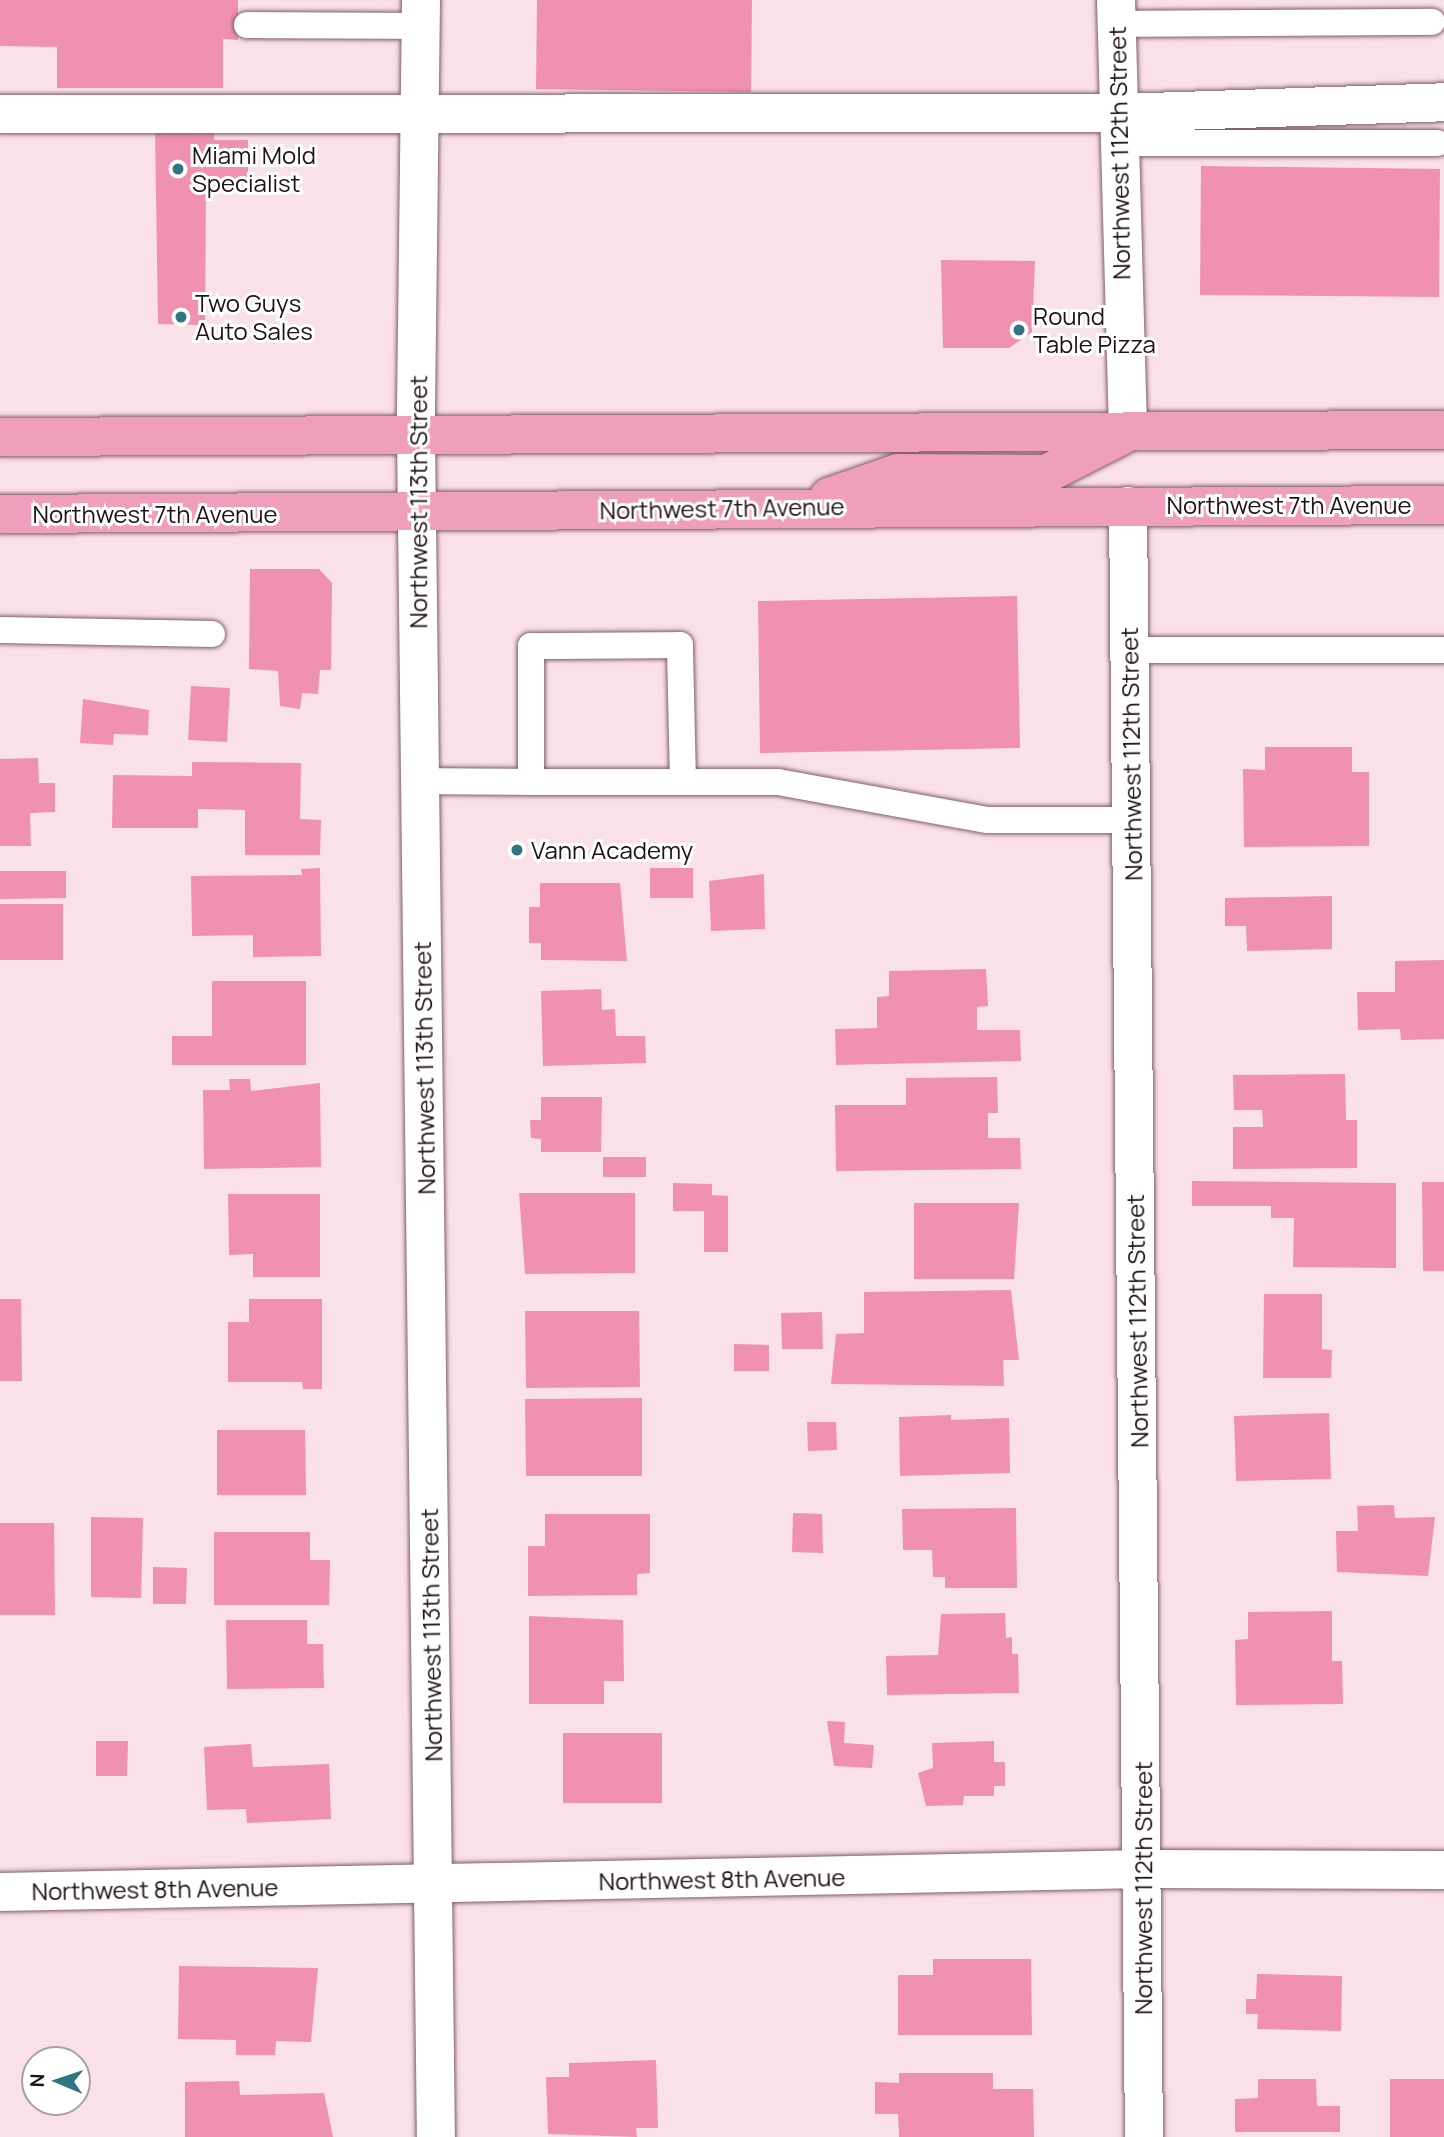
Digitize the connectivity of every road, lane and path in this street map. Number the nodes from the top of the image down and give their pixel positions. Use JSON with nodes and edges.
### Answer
{"nodes":[{"id":1,"x":1116,"y":12,"type":"edge"},
{"id":2,"x":421,"y":13,"type":"edge"},
{"id":3,"x":1432,"y":22,"type":"dead end"},
{"id":4,"x":247,"y":25,"type":"dead end"},
{"id":5,"x":1444,"y":102,"type":"edge"},
{"id":6,"x":0,"y":114,"type":"edge"},
{"id":7,"x":422,"y":114,"type":"junction"},
{"id":8,"x":1119,"y":128,"type":"junction"},
{"id":9,"x":1437,"y":143,"type":"dead end"},
{"id":10,"x":1444,"y":430,"type":"edge"},
{"id":11,"x":1128,"y":432,"type":"junction"},
{"id":12,"x":416,"y":435,"type":"junction"},
{"id":13,"x":0,"y":437,"type":"edge"},
{"id":14,"x":1444,"y":505,"type":"edge"},
{"id":15,"x":1128,"y":506,"type":"junction"},
{"id":16,"x":798,"y":508,"type":"junction"},
{"id":17,"x":417,"y":512,"type":"junction"},
{"id":18,"x":0,"y":514,"type":"edge"},
{"id":19,"x":0,"y":630,"type":"edge"},
{"id":20,"x":212,"y":634,"type":"dead end"},
{"id":21,"x":1129,"y":650,"type":"junction"},
{"id":22,"x":1444,"y":650,"type":"edge"},
{"id":23,"x":420,"y":781,"type":"junction"},
{"id":24,"x":531,"y":782,"type":"junction"},
{"id":25,"x":683,"y":782,"type":"junction"},
{"id":26,"x":1131,"y":820,"type":"junction"},
{"id":27,"x":1143,"y":1869,"type":"junction"},
{"id":28,"x":1444,"y":1870,"type":"edge"},
{"id":29,"x":434,"y":1885,"type":"junction"},
{"id":30,"x":0,"y":1892,"type":"edge"},
{"id":31,"x":436,"y":2137,"type":"edge"},
{"id":32,"x":1144,"y":2137,"type":"edge"}],
"edges":[{"from":1,"to":3,"type":"lane"},
{"from":1,"to":8,"type":"street","name":"Northwest 112th Street"},
{"from":2,"to":4,"type":"lane"},
{"from":2,"to":7,"type":"street","name":"Northwest 113th Street"},
{"from":5,"to":8,"type":"street"},
{"from":6,"to":7,"type":"street"},
{"from":7,"to":8,"type":"street"},
{"from":7,"to":12,"type":"street","name":"Northwest 113th Street"},
{"from":8,"to":9,"type":"lane"},
{"from":8,"to":11,"type":"street","name":"Northwest 112th Street"},
{"from":10,"to":11,"type":"main road"},
{"from":11,"to":12,"type":"main road"},
{"from":11,"to":16,"type":"main road"},
{"from":12,"to":13,"type":"main road"},
{"from":12,"to":17,"type":"street","name":"Northwest 113th Street"},
{"from":14,"to":15,"type":"main road","name":"Northwest 7th Avenue"},
{"from":15,"to":16,"type":"main road","name":"Northwest 7th Avenue"},
{"from":15,"to":21,"type":"street","name":"Northwest 112th Street"},
{"from":16,"to":17,"type":"main road","name":"Northwest 7th Avenue"},
{"from":17,"to":18,"type":"main road","name":"Northwest 7th Avenue"},
{"from":17,"to":23,"type":"street","name":"Northwest 113th Street"},
{"from":19,"to":20,"type":"lane"},
{"from":21,"to":22,"type":"lane"},
{"from":21,"to":26,"type":"street","name":"Northwest 112th Street"},
{"from":23,"to":24,"type":"lane"},
{"from":23,"to":29,"type":"street","name":"Northwest 113th Street"},
{"from":24,"to":25,"type":"lane"},
{"from":24,"to":25,"type":"lane"},
{"from":25,"to":26,"type":"lane"},
{"from":26,"to":27,"type":"street","name":"Northwest 112th Street"},
{"from":27,"to":28,"type":"street","name":"Northwest 8th Avenue"},
{"from":27,"to":29,"type":"street","name":"Northwest 8th Avenue"},
{"from":27,"to":32,"type":"street","name":"Northwest 112th Street"},
{"from":29,"to":30,"type":"street","name":"Northwest 8th Avenue"},
{"from":29,"to":31,"type":"street","name":"Northwest 113th Street"}]}
